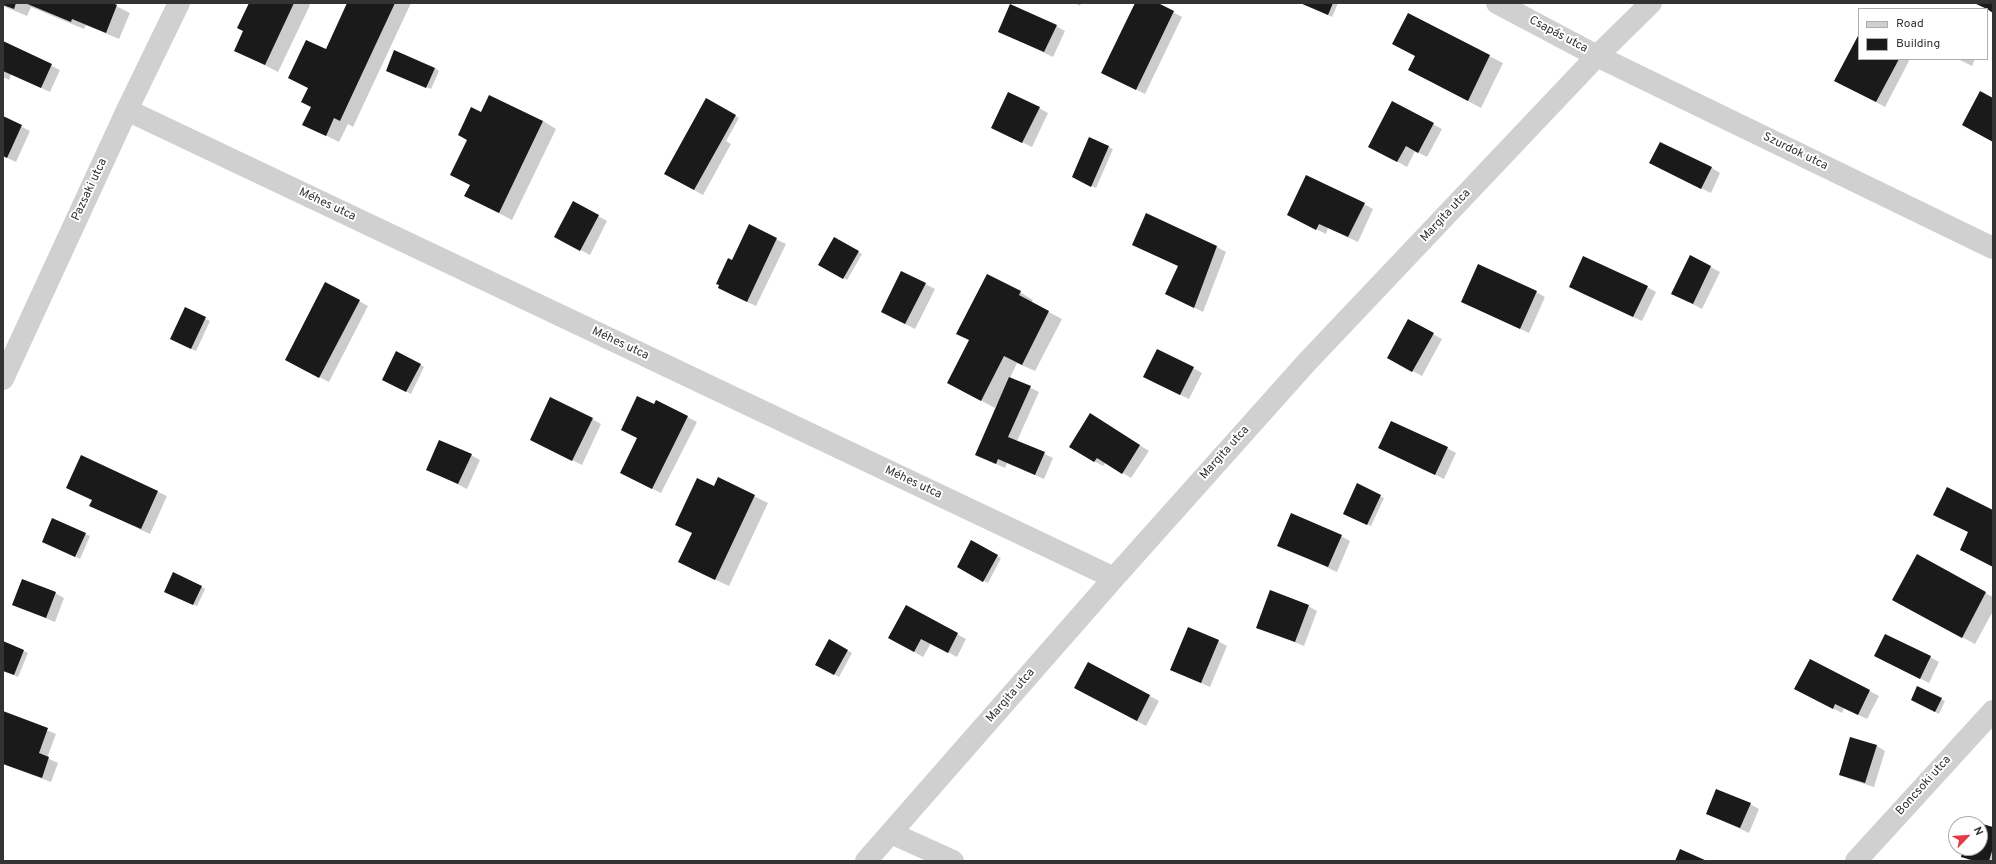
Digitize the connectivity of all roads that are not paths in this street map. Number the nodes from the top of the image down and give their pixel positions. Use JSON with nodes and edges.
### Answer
{"nodes":[{"id":1,"x":179,"y":3,"type":"edge"},
{"id":2,"x":1497,"y":3,"type":"edge"},
{"id":3,"x":1651,"y":3,"type":"edge"},
{"id":4,"x":1597,"y":56,"type":"junction"},
{"id":5,"x":126,"y":110,"type":"junction"},
{"id":6,"x":1993,"y":248,"type":"edge"},
{"id":7,"x":3,"y":379,"type":"edge"},
{"id":8,"x":1114,"y":578,"type":"junction"},
{"id":9,"x":1993,"y":711,"type":"edge"},
{"id":10,"x":891,"y":833,"type":"junction"},
{"id":11,"x":866,"y":861,"type":"edge"},
{"id":12,"x":953,"y":861,"type":"edge"},
{"id":13,"x":1856,"y":861,"type":"edge"}],
"edges":[{"from":1,"to":5,"type":"street","name":"Pazsaki utca"},
{"from":2,"to":4,"type":"street","name":"Csapás utca"},
{"from":3,"to":4,"type":"street","name":"Margita utca"},
{"from":4,"to":6,"type":"street","name":"Szurdok utca"},
{"from":4,"to":8,"type":"street","name":"Margita utca"},
{"from":5,"to":7,"type":"street","name":"Pazsaki utca"},
{"from":5,"to":8,"type":"street","name":"Méhes utca"},
{"from":8,"to":10,"type":"street","name":"Margita utca"},
{"from":9,"to":13,"type":"street","name":"Boncsoki utca"},
{"from":10,"to":11,"type":"street","name":"Margita utca"},
{"from":10,"to":12,"type":"street"}]}
